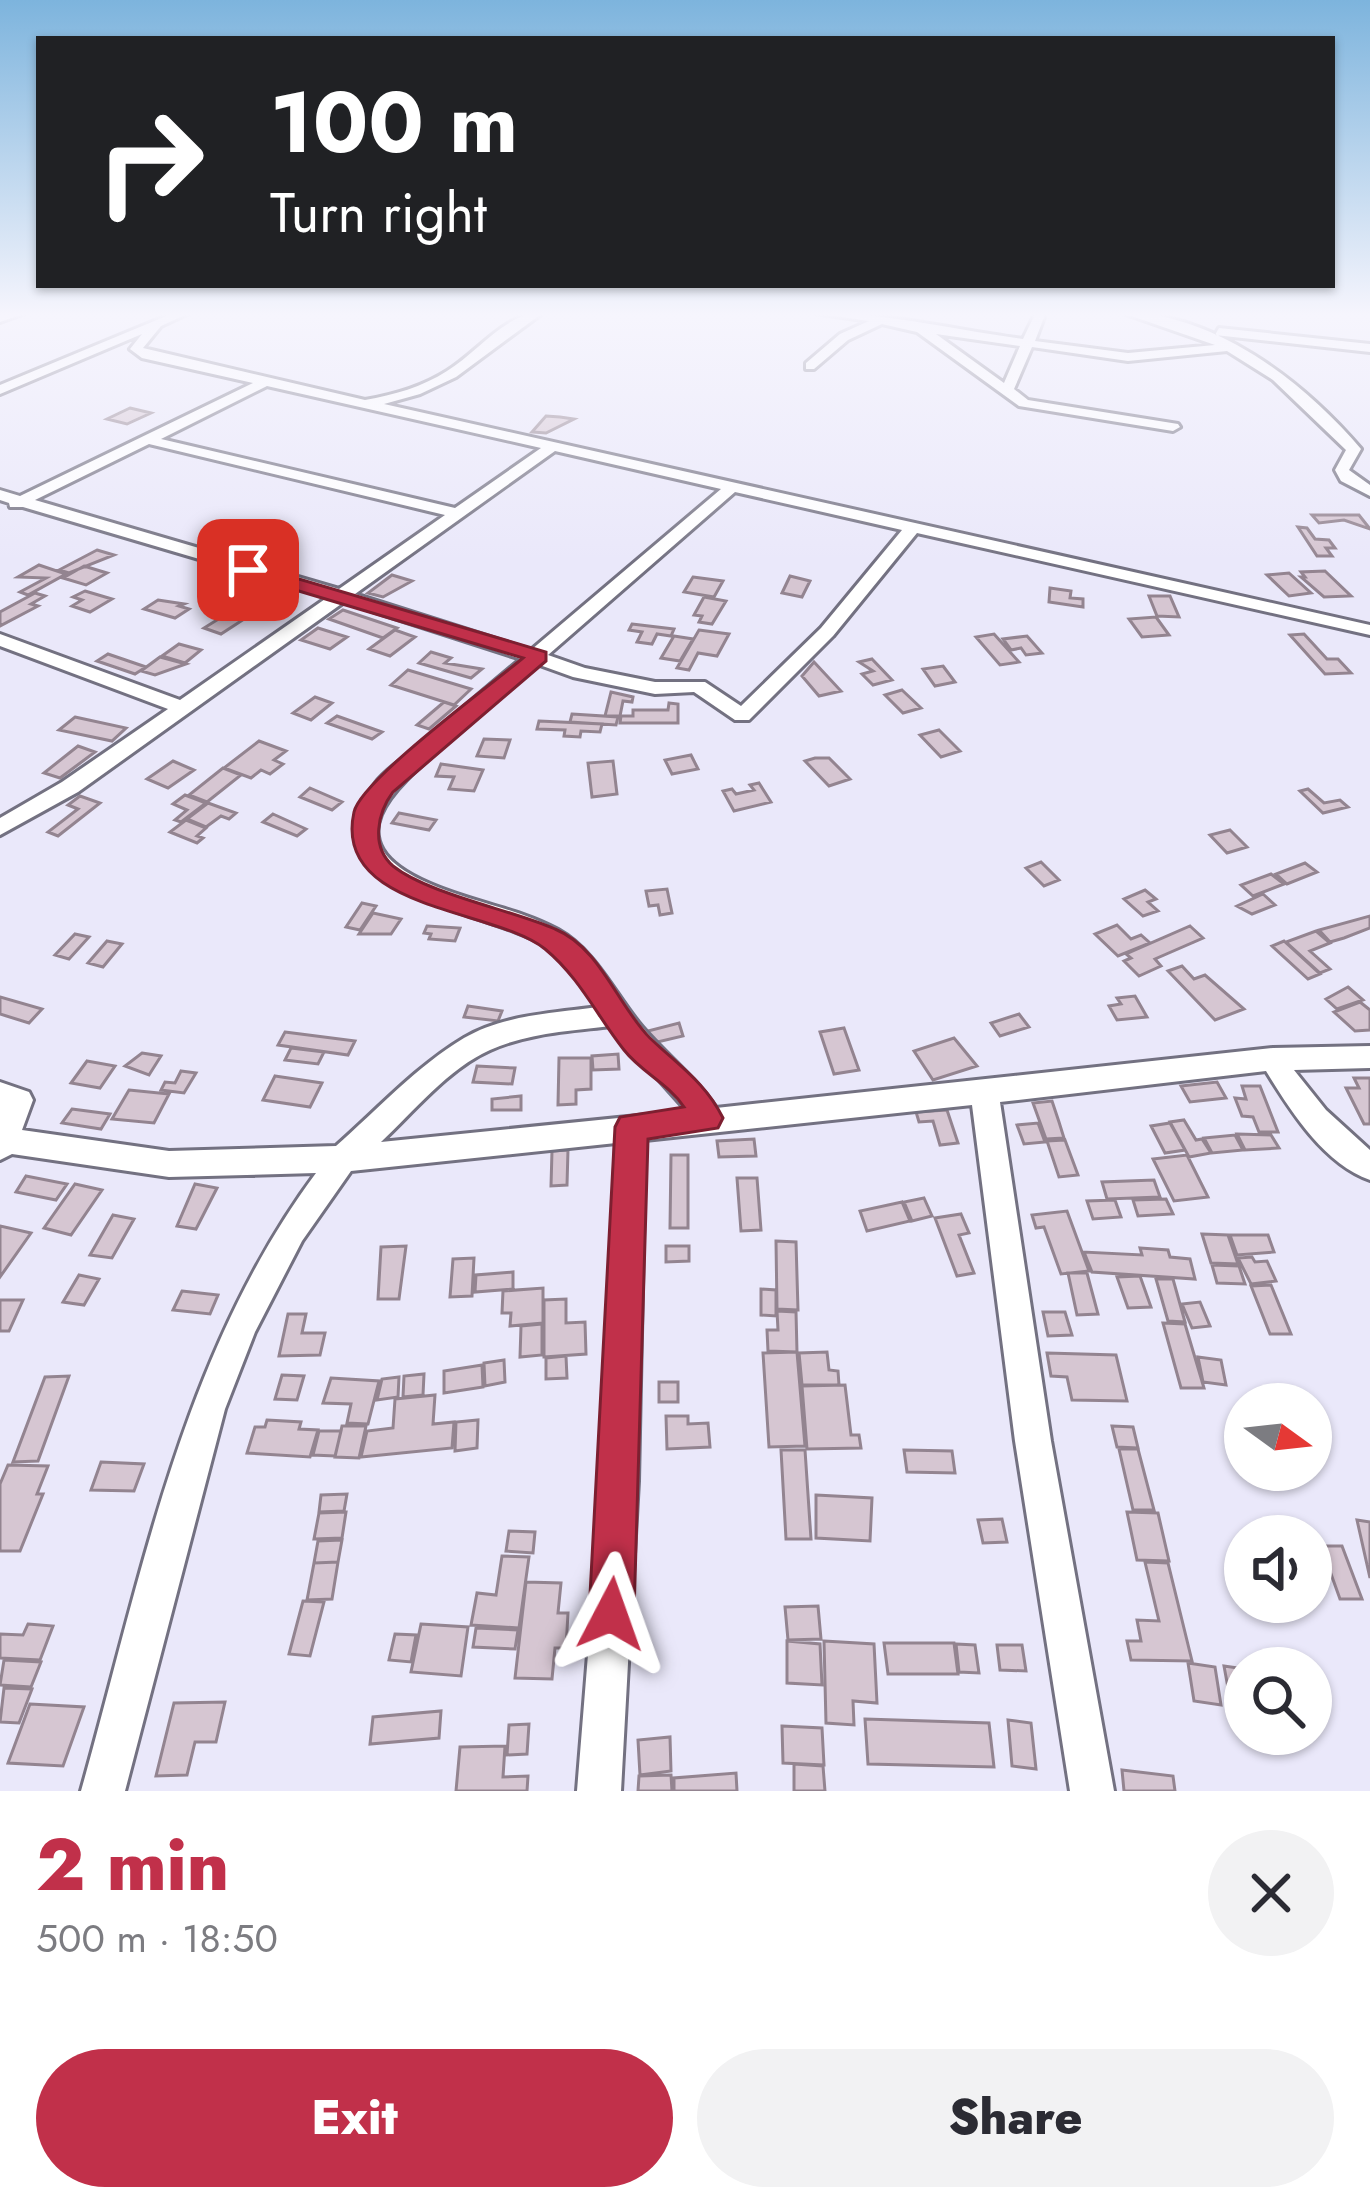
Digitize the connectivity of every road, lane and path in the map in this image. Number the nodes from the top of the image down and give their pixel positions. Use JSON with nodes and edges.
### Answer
{"nodes":[{"id":1,"x":238,"y":396,"type":"edge"},
{"id":2,"x":329,"y":396,"type":"edge"},
{"id":3,"x":405,"y":396,"type":"edge"},
{"id":4,"x":1016,"y":396,"type":"edge"},
{"id":5,"x":1298,"y":396,"type":"edge"},
{"id":6,"x":365,"y":404,"type":"junction"},
{"id":7,"x":1173,"y":427,"type":"dead end"},
{"id":8,"x":149,"y":440,"type":"junction"},
{"id":9,"x":550,"y":448,"type":"junction"},
{"id":10,"x":731,"y":487,"type":"junction"},
{"id":11,"x":1370,"y":491,"type":"edge"},
{"id":12,"x":0,"y":495,"type":"edge"},
{"id":13,"x":21,"y":502,"type":"junction"},
{"id":14,"x":0,"y":512,"type":"edge"},
{"id":15,"x":457,"y":513,"type":"junction"},
{"id":16,"x":914,"y":526,"type":"junction"},
{"id":17,"x":338,"y":597,"type":"junction"},
{"id":18,"x":1370,"y":630,"type":"edge"},
{"id":19,"x":0,"y":640,"type":"edge"},
{"id":20,"x":538,"y":656,"type":"junction"},
{"id":21,"x":182,"y":706,"type":"junction"},
{"id":22,"x":0,"y":828,"type":"edge"},
{"id":23,"x":619,"y":1015,"type":"junction"},
{"id":24,"x":1370,"y":1057,"type":"edge"},
{"id":25,"x":1274,"y":1059,"type":"junction"},
{"id":26,"x":984,"y":1092,"type":"junction"},
{"id":27,"x":0,"y":1094,"type":"edge"},
{"id":28,"x":707,"y":1118,"type":"junction"},
{"id":29,"x":632,"y":1127,"type":"junction"},
{"id":30,"x":2,"y":1144,"type":"edge"},
{"id":31,"x":343,"y":1159,"type":"junction"},
{"id":32,"x":1370,"y":1167,"type":"edge"},
{"id":33,"x":103,"y":1791,"type":"edge"},
{"id":34,"x":599,"y":1791,"type":"edge"},
{"id":35,"x":1093,"y":1791,"type":"edge"}],
"edges":[{"from":1,"to":8,"type":"street"},
{"from":2,"to":6,"type":"street"},
{"from":3,"to":6,"type":"street"},
{"from":4,"to":7,"type":"street"},
{"from":5,"to":11,"type":"street"},
{"from":6,"to":9,"type":"street"},
{"from":8,"to":13,"type":"street"},
{"from":8,"to":15,"type":"street"},
{"from":9,"to":10,"type":"street"},
{"from":9,"to":15,"type":"street"},
{"from":10,"to":16,"type":"street"},
{"from":10,"to":20,"type":"street"},
{"from":12,"to":13,"type":"street"},
{"from":13,"to":14,"type":"street"},
{"from":13,"to":17,"type":"street"},
{"from":15,"to":17,"type":"street"},
{"from":16,"to":18,"type":"street"},
{"from":16,"to":20,"type":"street"},
{"from":17,"to":20,"type":"street"},
{"from":17,"to":21,"type":"street"},
{"from":19,"to":21,"type":"street"},
{"from":20,"to":23,"type":"street"},
{"from":21,"to":22,"type":"street"},
{"from":23,"to":28,"type":"street"},
{"from":23,"to":31,"type":"street"},
{"from":24,"to":25,"type":"street"},
{"from":25,"to":26,"type":"street"},
{"from":25,"to":32,"type":"street"},
{"from":26,"to":28,"type":"street"},
{"from":26,"to":35,"type":"street"},
{"from":27,"to":30,"type":"street"},
{"from":28,"to":29,"type":"street"},
{"from":29,"to":31,"type":"street"},
{"from":29,"to":34,"type":"street"},
{"from":30,"to":31,"type":"street"},
{"from":31,"to":33,"type":"street"}]}
